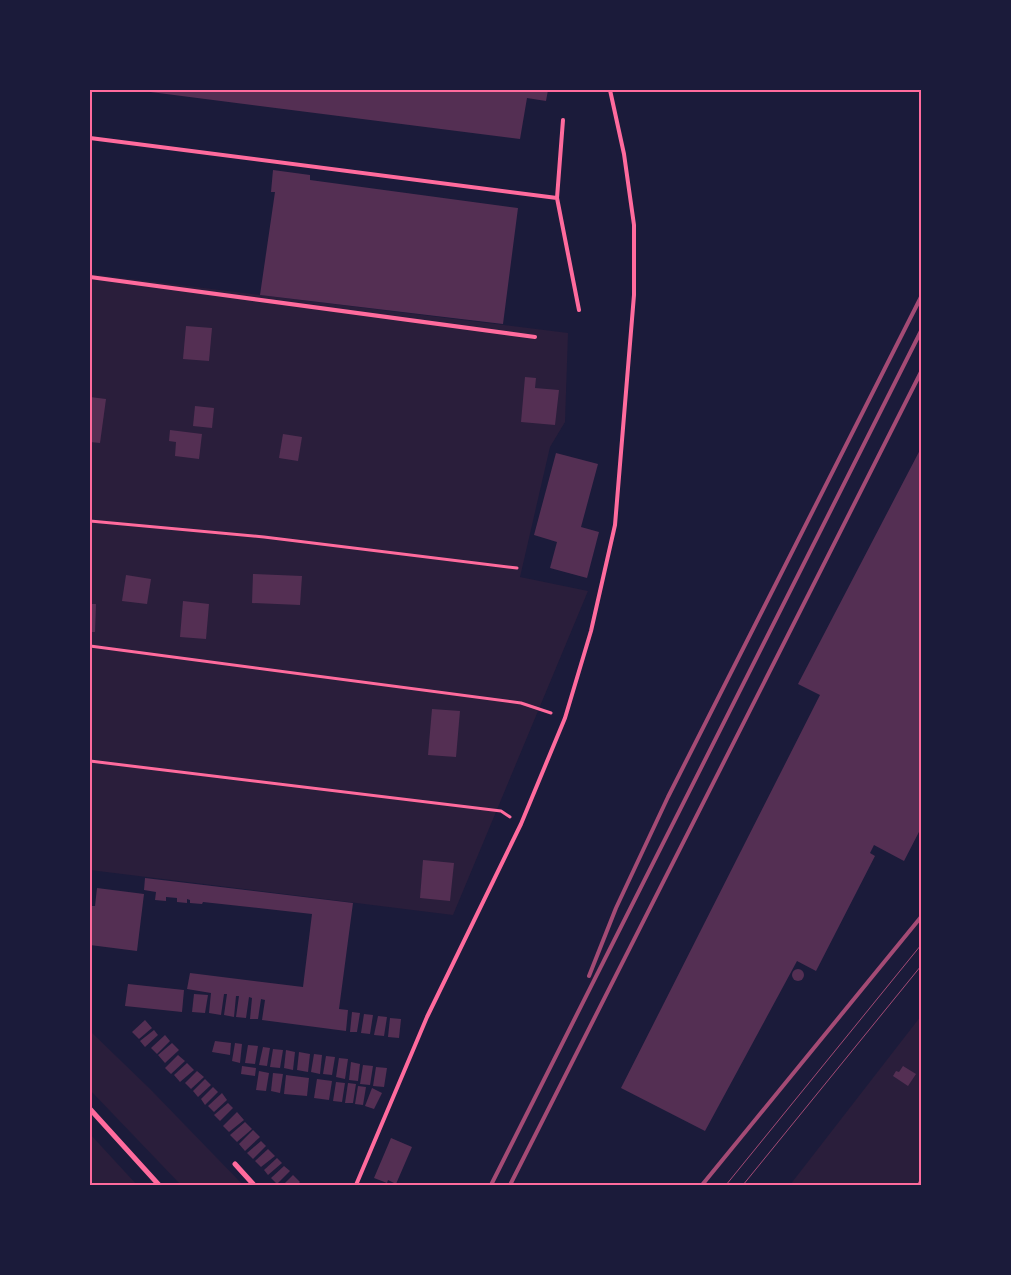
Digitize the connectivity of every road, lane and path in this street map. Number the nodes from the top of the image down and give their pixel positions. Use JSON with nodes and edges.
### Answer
{"nodes":[{"id":1,"x":610,"y":90,"type":"edge"},
{"id":2,"x":563,"y":120,"type":"dead end"},
{"id":3,"x":90,"y":138,"type":"edge"},
{"id":4,"x":558,"y":198,"type":"junction"},
{"id":5,"x":90,"y":277,"type":"edge"},
{"id":6,"x":579,"y":310,"type":"dead end"},
{"id":7,"x":536,"y":337,"type":"dead end"},
{"id":8,"x":90,"y":521,"type":"edge"},
{"id":9,"x":517,"y":568,"type":"dead end"},
{"id":10,"x":90,"y":646,"type":"edge"},
{"id":11,"x":565,"y":718,"type":"junction"},
{"id":12,"x":90,"y":761,"type":"edge"},
{"id":13,"x":521,"y":824,"type":"junction"},
{"id":14,"x":90,"y":1109,"type":"edge"},
{"id":15,"x":235,"y":1164,"type":"dead end"},
{"id":16,"x":921,"y":1180,"type":"edge"},
{"id":17,"x":159,"y":1185,"type":"edge"},
{"id":18,"x":254,"y":1185,"type":"edge"},
{"id":19,"x":356,"y":1185,"type":"edge"},
{"id":20,"x":919,"y":1185,"type":"edge"}],
"edges":[{"from":1,"to":11,"type":"lane"},
{"from":2,"to":4,"type":"lane"},
{"from":3,"to":4,"type":"lane"},
{"from":4,"to":6,"type":"lane"},
{"from":5,"to":7,"type":"lane"},
{"from":8,"to":9,"type":"path"},
{"from":10,"to":11,"type":"path"},
{"from":11,"to":13,"type":"lane"},
{"from":12,"to":13,"type":"path"},
{"from":13,"to":19,"type":"lane"},
{"from":14,"to":17,"type":"street"},
{"from":15,"to":18,"type":"street"},
{"from":16,"to":20,"type":"path"}]}
